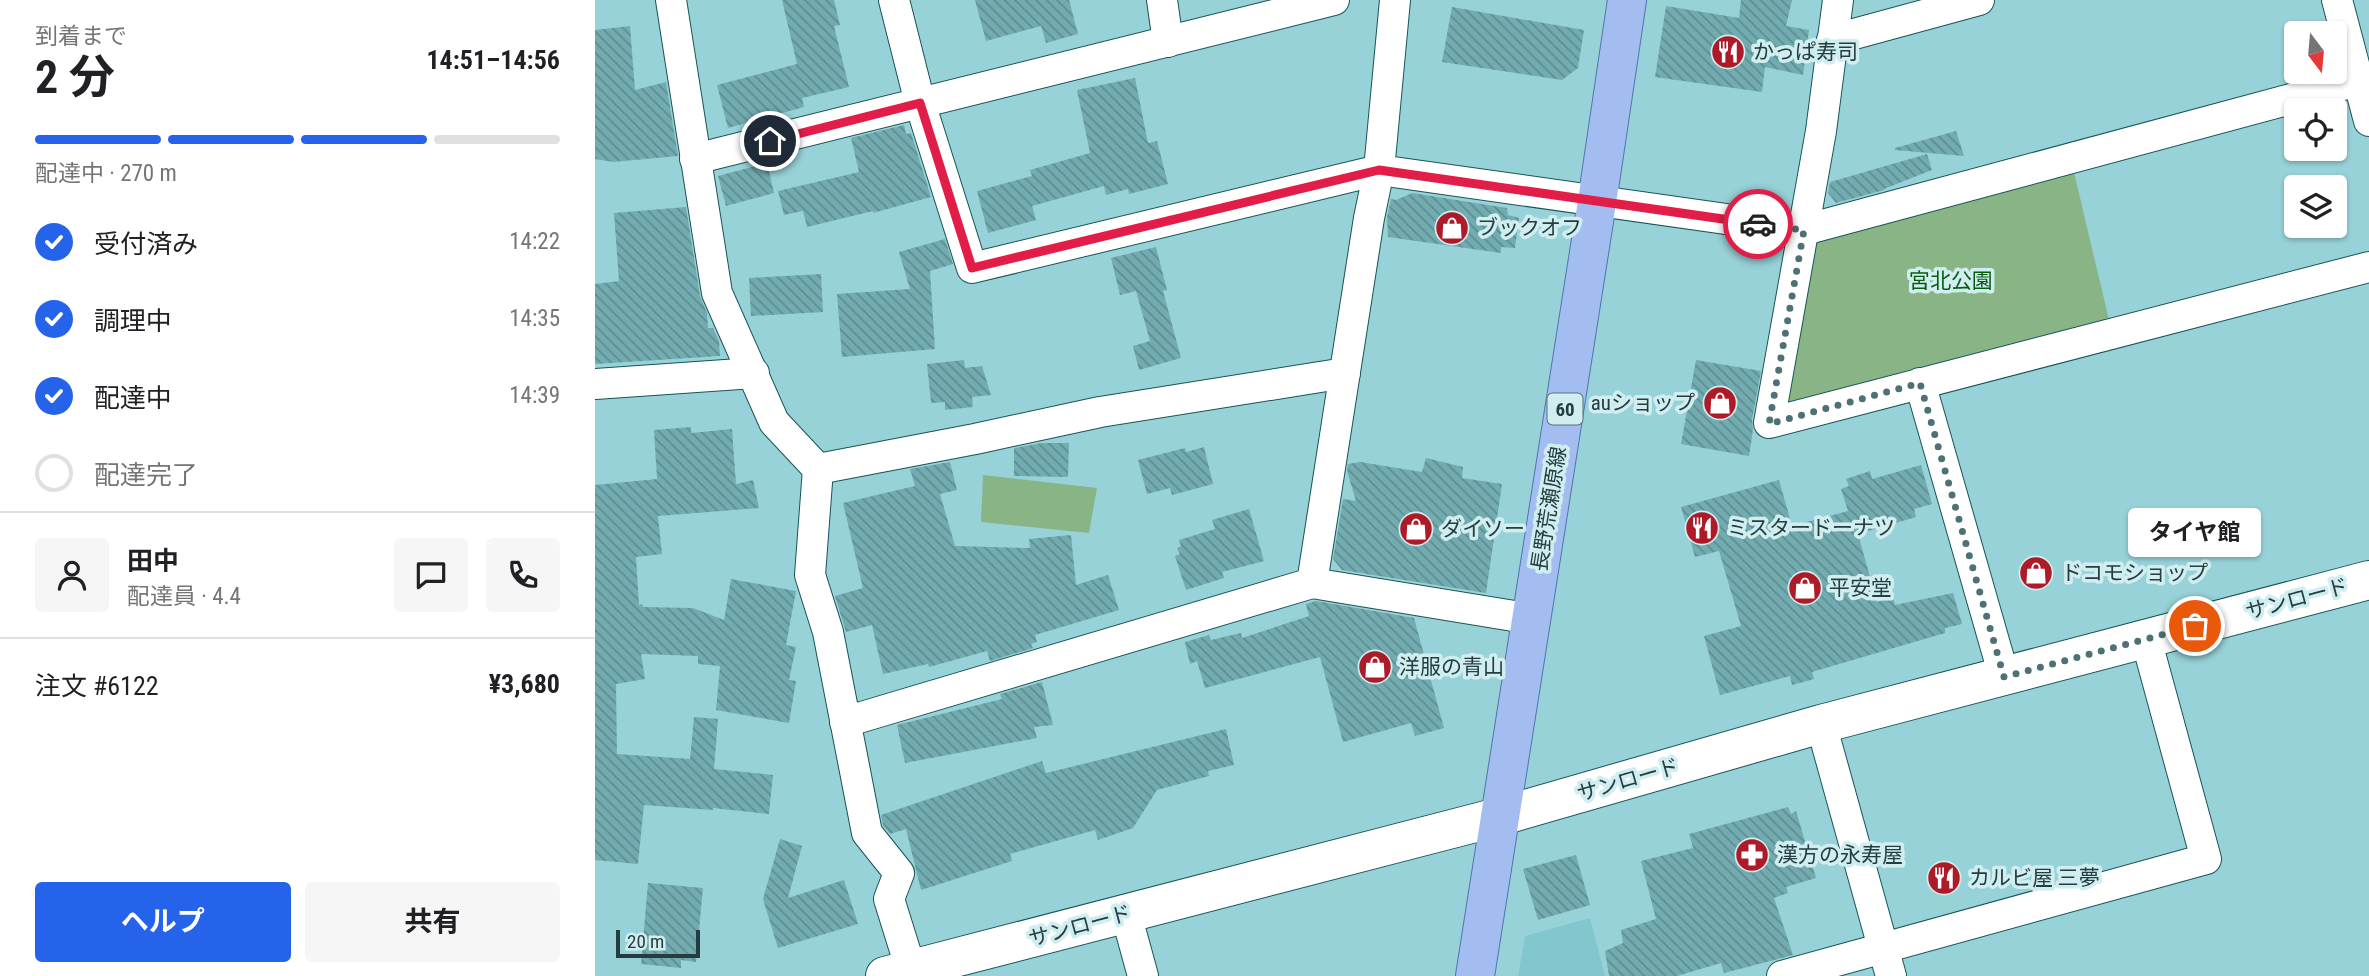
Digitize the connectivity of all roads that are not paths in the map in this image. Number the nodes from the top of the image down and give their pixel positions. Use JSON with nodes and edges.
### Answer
{"nodes":[{"id":1,"x":671,"y":0,"type":"edge"},
{"id":2,"x":894,"y":0,"type":"edge"},
{"id":3,"x":1163,"y":0,"type":"edge"},
{"id":4,"x":1334,"y":0,"type":"edge"},
{"id":5,"x":1395,"y":0,"type":"edge"},
{"id":6,"x":1627,"y":0,"type":"edge"},
{"id":7,"x":1838,"y":0,"type":"edge"},
{"id":8,"x":1979,"y":0,"type":"edge"},
{"id":9,"x":2337,"y":0,"type":"edge"},
{"id":10,"x":1832,"y":40,"type":"junction"},
{"id":11,"x":1168,"y":42,"type":"junction"},
{"id":12,"x":2364,"y":79,"type":"edge"},
{"id":13,"x":920,"y":103,"type":"junction"},
{"id":14,"x":2369,"y":121,"type":"edge"},
{"id":15,"x":695,"y":159,"type":"junction"},
{"id":16,"x":1379,"y":170,"type":"junction"},
{"id":17,"x":1598,"y":202,"type":"junction"},
{"id":18,"x":1804,"y":230,"type":"junction"},
{"id":19,"x":2369,"y":267,"type":"edge"},
{"id":20,"x":754,"y":373,"type":"junction"},
{"id":21,"x":1345,"y":373,"type":"junction"},
{"id":22,"x":1920,"y":383,"type":"junction"},
{"id":23,"x":595,"y":384,"type":"edge"},
{"id":24,"x":818,"y":468,"type":"junction"},
{"id":25,"x":2369,"y":580,"type":"edge"},
{"id":26,"x":1311,"y":583,"type":"junction"},
{"id":27,"x":1532,"y":619,"type":"junction"},
{"id":28,"x":2146,"y":639,"type":"junction"},
{"id":29,"x":2004,"y":677,"type":"junction"},
{"id":30,"x":845,"y":722,"type":"junction"},
{"id":31,"x":1821,"y":724,"type":"junction"},
{"id":32,"x":1498,"y":817,"type":"junction"},
{"id":33,"x":1126,"y":914,"type":"junction"},
{"id":34,"x":1882,"y":948,"type":"junction"},
{"id":35,"x":903,"y":974,"type":"edge"},
{"id":36,"x":1143,"y":976,"type":"edge"},
{"id":37,"x":1475,"y":976,"type":"edge"},
{"id":38,"x":1781,"y":976,"type":"edge"},
{"id":39,"x":1891,"y":976,"type":"edge"}],
"edges":[{"from":1,"to":15,"type":"street"},
{"from":2,"to":13,"type":"street"},
{"from":3,"to":11,"type":"street"},
{"from":4,"to":11,"type":"street"},
{"from":5,"to":16,"type":"street"},
{"from":6,"to":17,"type":"main road","name":"長野荒瀬原線","number":"60"},
{"from":7,"to":10,"type":"street"},
{"from":8,"to":10,"type":"street"},
{"from":9,"to":12,"type":"street"},
{"from":10,"to":18,"type":"street"},
{"from":11,"to":13,"type":"street"},
{"from":12,"to":14,"type":"street"},
{"from":12,"to":18,"type":"street"},
{"from":13,"to":15,"type":"street"},
{"from":13,"to":16,"type":"street"},
{"from":15,"to":20,"type":"street"},
{"from":16,"to":17,"type":"street"},
{"from":16,"to":21,"type":"street"},
{"from":17,"to":18,"type":"street"},
{"from":17,"to":27,"type":"main road","name":"長野荒瀬原線","number":"60"},
{"from":18,"to":22,"type":"street"},
{"from":19,"to":22,"type":"street"},
{"from":20,"to":23,"type":"street"},
{"from":20,"to":24,"type":"street"},
{"from":21,"to":24,"type":"street"},
{"from":21,"to":26,"type":"street"},
{"from":22,"to":29,"type":"street"},
{"from":24,"to":30,"type":"street"},
{"from":25,"to":28,"type":"street","name":"サンロード"},
{"from":26,"to":27,"type":"street"},
{"from":26,"to":30,"type":"street"},
{"from":27,"to":32,"type":"main road","name":"長野荒瀬原線","number":"60"},
{"from":28,"to":29,"type":"street","name":"サンロード"},
{"from":28,"to":34,"type":"street"},
{"from":29,"to":31,"type":"street","name":"サンロード"},
{"from":30,"to":35,"type":"street"},
{"from":31,"to":32,"type":"street","name":"サンロード"},
{"from":31,"to":34,"type":"street"},
{"from":32,"to":33,"type":"street","name":"サンロード"},
{"from":32,"to":37,"type":"main road","name":"長野荒瀬原線","number":"60"},
{"from":33,"to":35,"type":"street","name":"サンロード"},
{"from":33,"to":36,"type":"street"},
{"from":34,"to":38,"type":"street"},
{"from":34,"to":39,"type":"street"}]}
